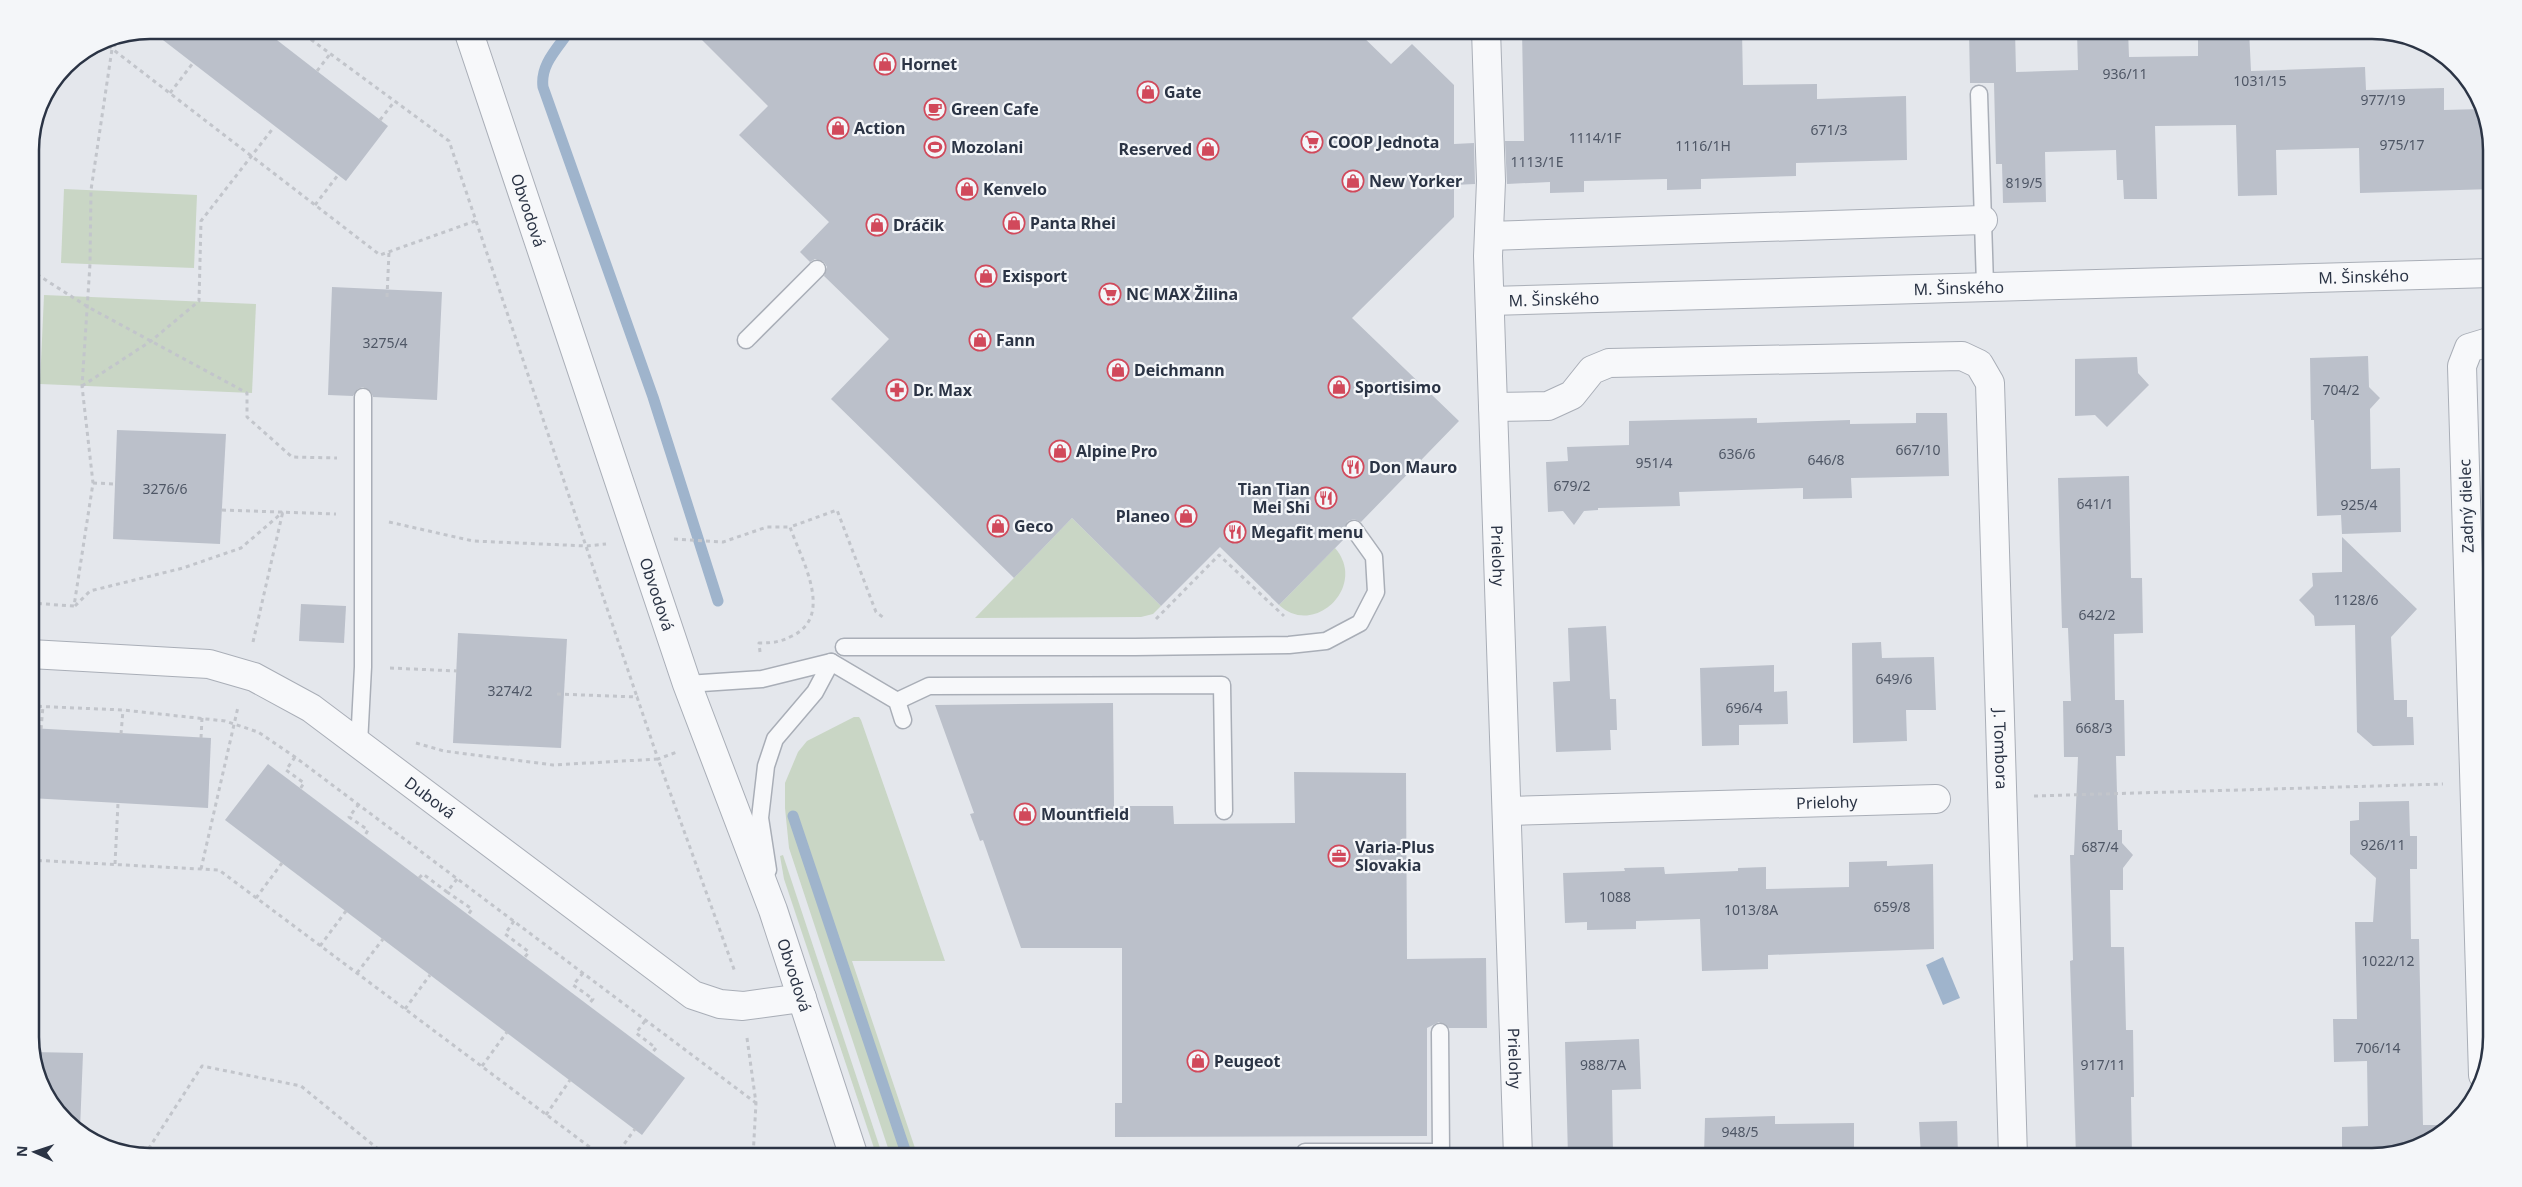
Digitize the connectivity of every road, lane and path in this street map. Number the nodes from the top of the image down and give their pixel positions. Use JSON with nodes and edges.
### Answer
{"nodes":[{"id":1,"x":310,"y":39,"type":"edge"},
{"id":2,"x":471,"y":39,"type":"edge"},
{"id":3,"x":1486,"y":39,"type":"edge"},
{"id":4,"x":115,"y":45,"type":"edge"},
{"id":5,"x":109,"y":46,"type":"edge"},
{"id":6,"x":112,"y":49,"type":"junction"},
{"id":7,"x":330,"y":54,"type":"junction"},
{"id":8,"x":193,"y":63,"type":"dead end"},
{"id":9,"x":318,"y":71,"type":"dead end"},
{"id":10,"x":170,"y":93,"type":"junction"},
{"id":11,"x":1979,"y":94,"type":"dead end"},
{"id":12,"x":394,"y":102,"type":"junction"},
{"id":13,"x":380,"y":120,"type":"dead end"},
{"id":14,"x":274,"y":127,"type":"dead end"},
{"id":15,"x":252,"y":156,"type":"junction"},
{"id":16,"x":338,"y":175,"type":"dead end"},
{"id":17,"x":315,"y":205,"type":"junction"},
{"id":18,"x":478,"y":220,"type":"junction"},
{"id":19,"x":1983,"y":220,"type":"junction"},
{"id":20,"x":1489,"y":236,"type":"junction"},
{"id":21,"x":389,"y":252,"type":"junction"},
{"id":22,"x":817,"y":269,"type":"dead end"},
{"id":23,"x":2483,"y":273,"type":"edge"},
{"id":24,"x":39,"y":276,"type":"edge"},
{"id":25,"x":1985,"y":286,"type":"junction"},
{"id":26,"x":386,"y":297,"type":"dead end"},
{"id":27,"x":1490,"y":301,"type":"junction"},
{"id":28,"x":88,"y":308,"type":"junction"},
{"id":29,"x":746,"y":340,"type":"dead end"},
{"id":30,"x":151,"y":341,"type":"junction"},
{"id":31,"x":2483,"y":343,"type":"edge"},
{"id":32,"x":82,"y":386,"type":"junction"},
{"id":33,"x":363,"y":397,"type":"dead end"},
{"id":34,"x":1493,"y":407,"type":"junction"},
{"id":35,"x":363,"y":459,"type":"junction"},
{"id":36,"x":93,"y":483,"type":"junction"},
{"id":37,"x":115,"y":484,"type":"dead end"},
{"id":38,"x":222,"y":510,"type":"dead end"},
{"id":39,"x":283,"y":511,"type":"junction"},
{"id":40,"x":363,"y":515,"type":"junction"},
{"id":41,"x":814,"y":519,"type":"dead end"},
{"id":42,"x":790,"y":527,"type":"dead end"},
{"id":43,"x":1354,"y":529,"type":"dead end"},
{"id":44,"x":640,"y":542,"type":"junction"},
{"id":45,"x":587,"y":546,"type":"junction"},
{"id":46,"x":39,"y":604,"type":"edge"},
{"id":47,"x":74,"y":606,"type":"junction"},
{"id":48,"x":1155,"y":620,"type":"dead end"},
{"id":49,"x":1289,"y":620,"type":"dead end"},
{"id":50,"x":891,"y":621,"type":"dead end"},
{"id":51,"x":844,"y":647,"type":"dead end"},
{"id":52,"x":39,"y":655,"type":"edge"},
{"id":53,"x":831,"y":662,"type":"junction"},
{"id":54,"x":364,"y":667,"type":"junction"},
{"id":55,"x":456,"y":671,"type":"dead end"},
{"id":56,"x":688,"y":684,"type":"junction"},
{"id":57,"x":557,"y":694,"type":"dead end"},
{"id":58,"x":580,"y":694,"type":"dead end"},
{"id":59,"x":637,"y":697,"type":"dead end"},
{"id":60,"x":897,"y":701,"type":"junction"},
{"id":61,"x":39,"y":706,"type":"edge"},
{"id":62,"x":43,"y":706,"type":"junction"},
{"id":63,"x":123,"y":710,"type":"junction"},
{"id":64,"x":202,"y":718,"type":"junction"},
{"id":65,"x":903,"y":720,"type":"dead end"},
{"id":66,"x":41,"y":729,"type":"dead end"},
{"id":67,"x":122,"y":734,"type":"dead end"},
{"id":68,"x":360,"y":735,"type":"junction"},
{"id":69,"x":201,"y":738,"type":"dead end"},
{"id":70,"x":295,"y":757,"type":"junction"},
{"id":71,"x":2474,"y":783,"type":"junction"},
{"id":72,"x":300,"y":789,"type":"dead end"},
{"id":73,"x":2003,"y":796,"type":"junction"},
{"id":74,"x":1936,"y":799,"type":"dead end"},
{"id":75,"x":118,"y":803,"type":"dead end"},
{"id":76,"x":359,"y":804,"type":"junction"},
{"id":77,"x":1224,"y":811,"type":"dead end"},
{"id":78,"x":1507,"y":811,"type":"junction"},
{"id":79,"x":364,"y":836,"type":"dead end"},
{"id":80,"x":39,"y":860,"type":"edge"},
{"id":81,"x":282,"y":863,"type":"dead end"},
{"id":82,"x":115,"y":864,"type":"junction"},
{"id":83,"x":419,"y":878,"type":"dead end"},
{"id":84,"x":457,"y":879,"type":"junction"},
{"id":85,"x":447,"y":892,"type":"junction"},
{"id":86,"x":256,"y":898,"type":"junction"},
{"id":87,"x":773,"y":910,"type":"junction"},
{"id":88,"x":346,"y":911,"type":"dead end"},
{"id":89,"x":468,"y":915,"type":"dead end"},
{"id":90,"x":514,"y":921,"type":"junction"},
{"id":91,"x":382,"y":939,"type":"dead end"},
{"id":92,"x":320,"y":946,"type":"junction"},
{"id":93,"x":524,"y":958,"type":"dead end"},
{"id":94,"x":357,"y":973,"type":"junction"},
{"id":95,"x":583,"y":974,"type":"junction"},
{"id":96,"x":430,"y":975,"type":"dead end"},
{"id":97,"x":737,"y":977,"type":"dead end"},
{"id":98,"x":802,"y":998,"type":"junction"},
{"id":99,"x":588,"y":1005,"type":"dead end"},
{"id":100,"x":405,"y":1009,"type":"junction"},
{"id":101,"x":645,"y":1021,"type":"junction"},
{"id":102,"x":746,"y":1031,"type":"dead end"},
{"id":103,"x":507,"y":1032,"type":"dead end"},
{"id":104,"x":1440,"y":1032,"type":"dead end"},
{"id":105,"x":2482,"y":1049,"type":"edge"},
{"id":106,"x":651,"y":1054,"type":"dead end"},
{"id":107,"x":482,"y":1066,"type":"junction"},
{"id":108,"x":570,"y":1080,"type":"dead end"},
{"id":109,"x":756,"y":1103,"type":"junction"},
{"id":110,"x":546,"y":1114,"type":"junction"},
{"id":111,"x":635,"y":1129,"type":"dead end"},
{"id":112,"x":149,"y":1148,"type":"edge"},
{"id":113,"x":377,"y":1148,"type":"edge"},
{"id":114,"x":591,"y":1148,"type":"edge"},
{"id":115,"x":621,"y":1148,"type":"edge"},
{"id":116,"x":754,"y":1148,"type":"edge"},
{"id":117,"x":851,"y":1148,"type":"edge"},
{"id":118,"x":1441,"y":1148,"type":"edge"},
{"id":119,"x":1518,"y":1148,"type":"edge"},
{"id":120,"x":2013,"y":1148,"type":"edge"}],
"edges":[{"from":1,"to":7,"type":"path"},
{"from":2,"to":44,"type":"street","name":"Obvodová"},
{"from":3,"to":20,"type":"street","name":"M. Šinského"},
{"from":4,"to":6,"type":"path"},
{"from":5,"to":6,"type":"path"},
{"from":6,"to":10,"type":"path"},
{"from":6,"to":28,"type":"path"},
{"from":7,"to":9,"type":"path"},
{"from":7,"to":12,"type":"path"},
{"from":8,"to":10,"type":"path"},
{"from":10,"to":15,"type":"path"},
{"from":11,"to":19,"type":"lane"},
{"from":12,"to":13,"type":"path"},
{"from":12,"to":18,"type":"path"},
{"from":14,"to":15,"type":"path"},
{"from":15,"to":17,"type":"path"},
{"from":15,"to":30,"type":"path"},
{"from":16,"to":17,"type":"path"},
{"from":17,"to":21,"type":"path"},
{"from":18,"to":21,"type":"path"},
{"from":18,"to":45,"type":"path"},
{"from":19,"to":20,"type":"street"},
{"from":19,"to":25,"type":"lane"},
{"from":20,"to":27,"type":"street","name":"M. Šinského"},
{"from":21,"to":26,"type":"path"},
{"from":22,"to":29,"type":"lane"},
{"from":23,"to":25,"type":"street","name":"M. Šinského"},
{"from":24,"to":28,"type":"path"},
{"from":25,"to":27,"type":"street","name":"M. Šinského"},
{"from":27,"to":34,"type":"street","name":"Prielohy"},
{"from":28,"to":30,"type":"path"},
{"from":28,"to":32,"type":"path"},
{"from":30,"to":32,"type":"path"},
{"from":30,"to":35,"type":"path"},
{"from":31,"to":71,"type":"street","name":"Zadný dielec"},
{"from":32,"to":36,"type":"path"},
{"from":33,"to":35,"type":"lane"},
{"from":34,"to":73,"type":"street","name":"J. Tombora"},
{"from":34,"to":78,"type":"street","name":"Prielohy"},
{"from":35,"to":40,"type":"lane"},
{"from":36,"to":37,"type":"path"},
{"from":36,"to":47,"type":"path"},
{"from":38,"to":39,"type":"path"},
{"from":39,"to":40,"type":"path"},
{"from":39,"to":47,"type":"path"},
{"from":40,"to":45,"type":"path"},
{"from":40,"to":54,"type":"lane"},
{"from":41,"to":50,"type":"path"},
{"from":42,"to":44,"type":"path"},
{"from":43,"to":51,"type":"lane"},
{"from":44,"to":45,"type":"path"},
{"from":44,"to":56,"type":"street","name":"Obvodová"},
{"from":45,"to":59,"type":"path"},
{"from":46,"to":47,"type":"path"},
{"from":48,"to":49,"type":"path"},
{"from":52,"to":68,"type":"street","name":"Dubová"},
{"from":53,"to":56,"type":"lane"},
{"from":53,"to":60,"type":"lane"},
{"from":53,"to":87,"type":"lane"},
{"from":54,"to":55,"type":"path"},
{"from":54,"to":68,"type":"lane"},
{"from":56,"to":87,"type":"street","name":"Obvodová"},
{"from":57,"to":58,"type":"path"},
{"from":60,"to":65,"type":"lane"},
{"from":60,"to":77,"type":"lane"},
{"from":61,"to":62,"type":"path"},
{"from":62,"to":63,"type":"path"},
{"from":62,"to":66,"type":"path"},
{"from":63,"to":64,"type":"path"},
{"from":63,"to":67,"type":"path"},
{"from":64,"to":69,"type":"path"},
{"from":64,"to":70,"type":"path"},
{"from":68,"to":97,"type":"path"},
{"from":68,"to":98,"type":"street","name":"Dubová"},
{"from":70,"to":72,"type":"path"},
{"from":70,"to":76,"type":"path"},
{"from":71,"to":73,"type":"path"},
{"from":71,"to":105,"type":"street","name":"Zadný dielec"},
{"from":73,"to":120,"type":"street","name":"J. Tombora"},
{"from":74,"to":78,"type":"street","name":"Prielohy"},
{"from":75,"to":82,"type":"path"},
{"from":76,"to":79,"type":"path"},
{"from":76,"to":84,"type":"path"},
{"from":78,"to":119,"type":"street","name":"Prielohy"},
{"from":80,"to":82,"type":"path"},
{"from":81,"to":86,"type":"path"},
{"from":82,"to":86,"type":"path"},
{"from":83,"to":85,"type":"path"},
{"from":84,"to":85,"type":"path"},
{"from":84,"to":90,"type":"path"},
{"from":85,"to":89,"type":"path"},
{"from":86,"to":92,"type":"path"},
{"from":87,"to":98,"type":"street","name":"Obvodová"},
{"from":88,"to":92,"type":"path"},
{"from":90,"to":93,"type":"path"},
{"from":90,"to":95,"type":"path"},
{"from":91,"to":94,"type":"path"},
{"from":92,"to":94,"type":"path"},
{"from":94,"to":100,"type":"path"},
{"from":95,"to":99,"type":"path"},
{"from":95,"to":101,"type":"path"},
{"from":96,"to":100,"type":"path"},
{"from":98,"to":117,"type":"street","name":"Obvodová"},
{"from":100,"to":107,"type":"path"},
{"from":101,"to":106,"type":"path"},
{"from":101,"to":109,"type":"path"},
{"from":102,"to":109,"type":"path"},
{"from":103,"to":107,"type":"path"},
{"from":104,"to":118,"type":"lane"},
{"from":107,"to":110,"type":"path"},
{"from":108,"to":110,"type":"path"},
{"from":109,"to":116,"type":"path"},
{"from":110,"to":114,"type":"path"},
{"from":111,"to":115,"type":"path"},
{"from":112,"to":113,"type":"path"}]}
